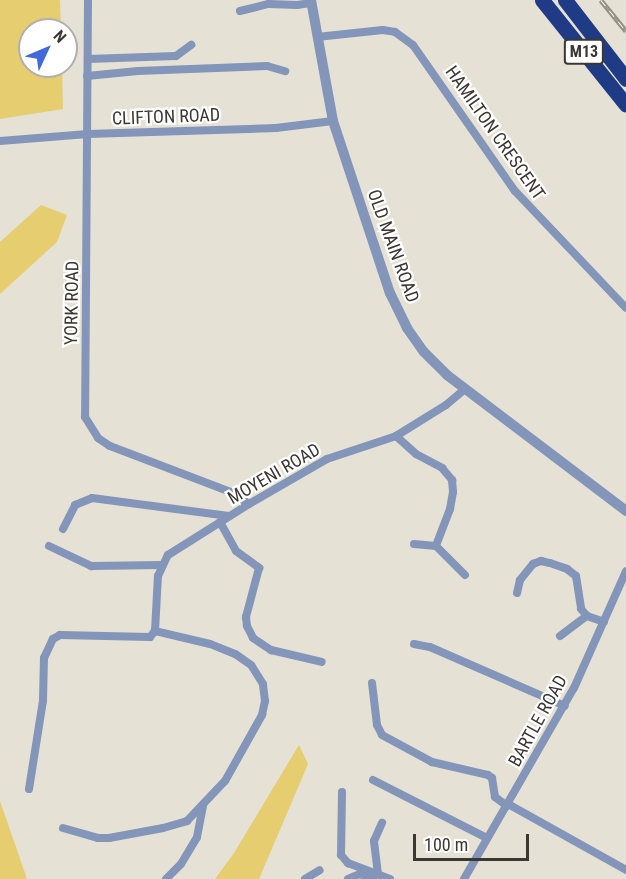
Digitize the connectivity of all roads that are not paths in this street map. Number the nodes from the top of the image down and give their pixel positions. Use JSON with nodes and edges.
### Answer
{"nodes":[{"id":1,"x":88,"y":0,"type":"edge"},
{"id":2,"x":542,"y":0,"type":"edge"},
{"id":3,"x":566,"y":0,"type":"edge"},
{"id":4,"x":311,"y":1,"type":"edge"},
{"id":5,"x":240,"y":10,"type":"dead end"},
{"id":6,"x":317,"y":37,"type":"junction"},
{"id":7,"x":191,"y":45,"type":"dead end"},
{"id":8,"x":88,"y":59,"type":"junction"},
{"id":9,"x":285,"y":71,"type":"dead end"},
{"id":10,"x":87,"y":76,"type":"junction"},
{"id":11,"x":626,"y":79,"type":"edge"},
{"id":12,"x":626,"y":105,"type":"edge"},
{"id":13,"x":333,"y":121,"type":"junction"},
{"id":14,"x":88,"y":134,"type":"junction"},
{"id":15,"x":0,"y":141,"type":"edge"},
{"id":16,"x":626,"y":308,"type":"edge"},
{"id":17,"x":465,"y":389,"type":"junction"},
{"id":18,"x":396,"y":436,"type":"junction"},
{"id":19,"x":249,"y":504,"type":"junction"},
{"id":20,"x":626,"y":511,"type":"edge"},
{"id":21,"x":229,"y":516,"type":"junction"},
{"id":22,"x":220,"y":522,"type":"junction"},
{"id":23,"x":63,"y":529,"type":"dead end"},
{"id":24,"x":414,"y":544,"type":"dead end"},
{"id":25,"x":49,"y":546,"type":"dead end"},
{"id":26,"x":436,"y":546,"type":"junction"},
{"id":27,"x":162,"y":565,"type":"junction"},
{"id":28,"x":626,"y":571,"type":"edge"},
{"id":29,"x":465,"y":575,"type":"dead end"},
{"id":30,"x":517,"y":593,"type":"dead end"},
{"id":31,"x":587,"y":616,"type":"junction"},
{"id":32,"x":604,"y":622,"type":"junction"},
{"id":33,"x":155,"y":631,"type":"junction"},
{"id":34,"x":560,"y":636,"type":"dead end"},
{"id":35,"x":414,"y":644,"type":"dead end"},
{"id":36,"x":322,"y":662,"type":"dead end"},
{"id":37,"x":372,"y":683,"type":"dead end"},
{"id":38,"x":565,"y":706,"type":"junction"},
{"id":39,"x":373,"y":780,"type":"dead end"},
{"id":40,"x":29,"y":789,"type":"dead end"},
{"id":41,"x":342,"y":792,"type":"dead end"},
{"id":42,"x":203,"y":805,"type":"junction"},
{"id":43,"x":507,"y":805,"type":"junction"},
{"id":44,"x":382,"y":823,"type":"dead end"},
{"id":45,"x":63,"y":828,"type":"dead end"},
{"id":46,"x":487,"y":838,"type":"junction"},
{"id":47,"x":320,"y":870,"type":"dead end"},
{"id":48,"x":626,"y":870,"type":"edge"},
{"id":49,"x":376,"y":877,"type":"edge"},
{"id":50,"x":166,"y":879,"type":"edge"},
{"id":51,"x":305,"y":879,"type":"edge"},
{"id":52,"x":348,"y":879,"type":"edge"},
{"id":53,"x":390,"y":879,"type":"edge"},
{"id":54,"x":464,"y":879,"type":"edge"}],
"edges":[{"from":1,"to":8,"type":"street","name":"YORK ROAD"},
{"from":2,"to":12,"type":"highway","number":"M13"},
{"from":3,"to":11,"type":"highway","number":"M13"},
{"from":4,"to":5,"type":"street"},
{"from":4,"to":6,"type":"street","name":"OLD MAIN ROAD"},
{"from":6,"to":13,"type":"street","name":"OLD MAIN ROAD"},
{"from":6,"to":16,"type":"street","name":"HAMILTON CRESCENT"},
{"from":7,"to":8,"type":"street"},
{"from":8,"to":10,"type":"street","name":"YORK ROAD"},
{"from":9,"to":10,"type":"street"},
{"from":10,"to":14,"type":"street","name":"YORK ROAD"},
{"from":13,"to":14,"type":"street","name":"CLIFTON ROAD"},
{"from":13,"to":17,"type":"street","name":"OLD MAIN ROAD"},
{"from":14,"to":15,"type":"street","name":"CLIFTON ROAD"},
{"from":14,"to":19,"type":"street","name":"YORK ROAD"},
{"from":17,"to":18,"type":"street","name":"MOYENI ROAD"},
{"from":17,"to":20,"type":"street","name":"OLD MAIN ROAD"},
{"from":18,"to":19,"type":"street","name":"MOYENI ROAD"},
{"from":18,"to":26,"type":"street"},
{"from":19,"to":21,"type":"street","name":"MOYENI ROAD"},
{"from":21,"to":22,"type":"street","name":"MOYENI ROAD"},
{"from":21,"to":23,"type":"street"},
{"from":22,"to":27,"type":"street","name":"MOYENI ROAD"},
{"from":22,"to":36,"type":"street"},
{"from":24,"to":26,"type":"street"},
{"from":25,"to":27,"type":"street"},
{"from":26,"to":29,"type":"street"},
{"from":27,"to":33,"type":"street"},
{"from":28,"to":32,"type":"street","name":"BARTLE ROAD"},
{"from":30,"to":31,"type":"street"},
{"from":31,"to":32,"type":"street"},
{"from":31,"to":34,"type":"street"},
{"from":32,"to":38,"type":"street","name":"BARTLE ROAD"},
{"from":33,"to":40,"type":"street"},
{"from":33,"to":42,"type":"street"},
{"from":35,"to":38,"type":"street"},
{"from":37,"to":43,"type":"street"},
{"from":38,"to":43,"type":"street","name":"BARTLE ROAD"},
{"from":39,"to":46,"type":"street"},
{"from":41,"to":49,"type":"street"},
{"from":42,"to":45,"type":"street"},
{"from":42,"to":50,"type":"street"},
{"from":43,"to":46,"type":"street","name":"BARTLE ROAD"},
{"from":43,"to":48,"type":"street"},
{"from":44,"to":49,"type":"street"},
{"from":46,"to":54,"type":"street","name":"BARTLE ROAD"},
{"from":47,"to":51,"type":"street"},
{"from":49,"to":52,"type":"street"},
{"from":49,"to":53,"type":"street"}]}
